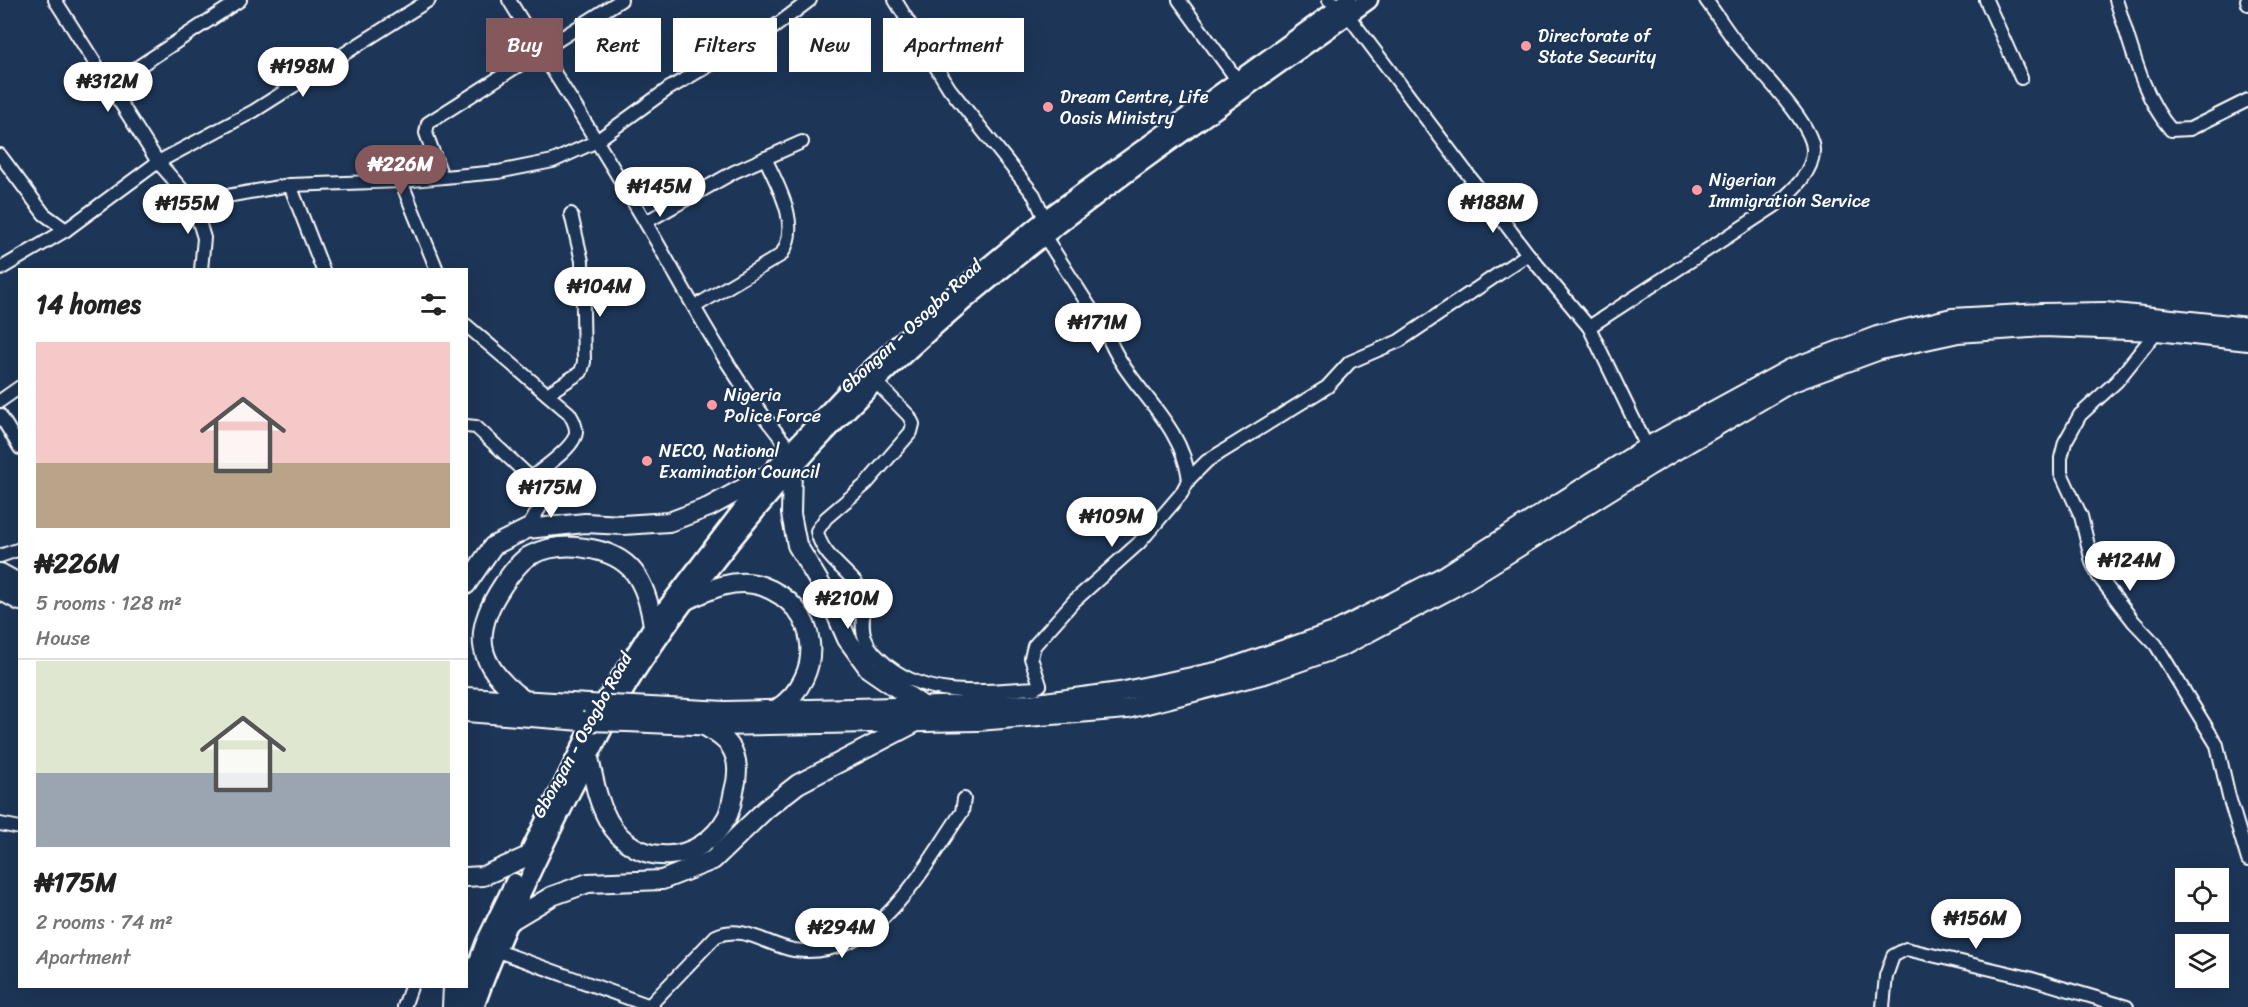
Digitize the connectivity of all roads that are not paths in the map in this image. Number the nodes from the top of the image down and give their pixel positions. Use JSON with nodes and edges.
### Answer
{"nodes":[{"id":1,"x":55,"y":0,"type":"edge"},
{"id":2,"x":240,"y":0,"type":"edge"},
{"id":3,"x":429,"y":0,"type":"edge"},
{"id":4,"x":509,"y":0,"type":"edge"},
{"id":5,"x":621,"y":0,"type":"edge"},
{"id":6,"x":810,"y":0,"type":"edge"},
{"id":7,"x":895,"y":0,"type":"edge"},
{"id":8,"x":1179,"y":0,"type":"edge"},
{"id":9,"x":1369,"y":0,"type":"edge"},
{"id":10,"x":1706,"y":0,"type":"edge"},
{"id":11,"x":1986,"y":0,"type":"edge"},
{"id":12,"x":2116,"y":0,"type":"edge"},
{"id":13,"x":1342,"y":6,"type":"edge"},
{"id":14,"x":520,"y":18,"type":"edge"},
{"id":15,"x":563,"y":36,"type":"edge"},
{"id":16,"x":506,"y":72,"type":"edge"},
{"id":17,"x":553,"y":72,"type":"edge"},
{"id":18,"x":2021,"y":78,"type":"dead end"},
{"id":19,"x":1238,"y":81,"type":"junction"},
{"id":20,"x":109,"y":86,"type":"junction"},
{"id":21,"x":2248,"y":100,"type":"edge"},
{"id":22,"x":595,"y":142,"type":"junction"},
{"id":23,"x":802,"y":142,"type":"dead end"},
{"id":24,"x":0,"y":155,"type":"edge"},
{"id":25,"x":765,"y":158,"type":"junction"},
{"id":26,"x":158,"y":162,"type":"junction"},
{"id":27,"x":442,"y":177,"type":"junction"},
{"id":28,"x":401,"y":181,"type":"junction"},
{"id":29,"x":290,"y":185,"type":"junction"},
{"id":30,"x":193,"y":202,"type":"junction"},
{"id":31,"x":571,"y":214,"type":"dead end"},
{"id":32,"x":646,"y":222,"type":"junction"},
{"id":33,"x":1045,"y":228,"type":"junction"},
{"id":34,"x":66,"y":230,"type":"junction"},
{"id":35,"x":1527,"y":254,"type":"junction"},
{"id":36,"x":201,"y":268,"type":"edge"},
{"id":37,"x":322,"y":268,"type":"edge"},
{"id":38,"x":436,"y":268,"type":"edge"},
{"id":39,"x":0,"y":269,"type":"edge"},
{"id":40,"x":694,"y":307,"type":"junction"},
{"id":41,"x":468,"y":327,"type":"edge"},
{"id":42,"x":1589,"y":327,"type":"junction"},
{"id":43,"x":2248,"y":327,"type":"edge"},
{"id":44,"x":2157,"y":331,"type":"junction"},
{"id":45,"x":2248,"y":340,"type":"edge"},
{"id":46,"x":876,"y":382,"type":"junction"},
{"id":47,"x":18,"y":388,"type":"edge"},
{"id":48,"x":547,"y":394,"type":"junction"},
{"id":49,"x":0,"y":401,"type":"edge"},
{"id":50,"x":0,"y":415,"type":"edge"},
{"id":51,"x":468,"y":426,"type":"edge"},
{"id":52,"x":18,"y":445,"type":"edge"},
{"id":53,"x":1647,"y":447,"type":"junction"},
{"id":54,"x":791,"y":450,"type":"junction"},
{"id":55,"x":1184,"y":453,"type":"junction"},
{"id":56,"x":1207,"y":461,"type":"junction"},
{"id":57,"x":792,"y":470,"type":"junction"},
{"id":58,"x":768,"y":475,"type":"junction"},
{"id":59,"x":531,"y":478,"type":"junction"},
{"id":60,"x":1189,"y":479,"type":"junction"},
{"id":61,"x":527,"y":529,"type":"junction"},
{"id":62,"x":18,"y":550,"type":"edge"},
{"id":63,"x":0,"y":556,"type":"edge"},
{"id":64,"x":0,"y":573,"type":"edge"},
{"id":65,"x":468,"y":582,"type":"edge"},
{"id":66,"x":18,"y":583,"type":"edge"},
{"id":67,"x":0,"y":590,"type":"edge"},
{"id":68,"x":18,"y":600,"type":"edge"},
{"id":69,"x":687,"y":600,"type":"junction"},
{"id":70,"x":653,"y":625,"type":"junction"},
{"id":71,"x":468,"y":698,"type":"edge"},
{"id":72,"x":524,"y":700,"type":"junction"},
{"id":73,"x":777,"y":710,"type":"junction"},
{"id":74,"x":468,"y":712,"type":"edge"},
{"id":75,"x":490,"y":714,"type":"junction"},
{"id":76,"x":630,"y":714,"type":"junction"},
{"id":77,"x":920,"y":714,"type":"junction"},
{"id":78,"x":468,"y":722,"type":"edge"},
{"id":79,"x":705,"y":726,"type":"junction"},
{"id":80,"x":589,"y":758,"type":"junction"},
{"id":81,"x":964,"y":799,"type":"dead end"},
{"id":82,"x":0,"y":824,"type":"edge"},
{"id":83,"x":18,"y":828,"type":"edge"},
{"id":84,"x":526,"y":857,"type":"junction"},
{"id":85,"x":2248,"y":860,"type":"edge"},
{"id":86,"x":468,"y":877,"type":"edge"},
{"id":87,"x":507,"y":923,"type":"junction"},
{"id":88,"x":495,"y":950,"type":"junction"},
{"id":89,"x":411,"y":988,"type":"edge"},
{"id":90,"x":453,"y":988,"type":"edge"},
{"id":91,"x":651,"y":1006,"type":"edge"},
{"id":92,"x":404,"y":1007,"type":"edge"},
{"id":93,"x":452,"y":1007,"type":"edge"},
{"id":94,"x":461,"y":1007,"type":"edge"},
{"id":95,"x":475,"y":1007,"type":"edge"},
{"id":96,"x":1883,"y":1007,"type":"edge"},
{"id":97,"x":2127,"y":1007,"type":"edge"}],
"edges":[{"from":1,"to":20,"type":"street"},
{"from":2,"to":20,"type":"street"},
{"from":3,"to":26,"type":"street"},
{"from":4,"to":14,"type":"street"},
{"from":5,"to":15,"type":"street"},
{"from":6,"to":22,"type":"street"},
{"from":7,"to":33,"type":"street"},
{"from":8,"to":19,"type":"street"},
{"from":9,"to":13,"type":"main road","name":"Gbongan - Osogbo Road"},
{"from":10,"to":42,"type":"street"},
{"from":11,"to":18,"type":"street"},
{"from":12,"to":21,"type":"street"},
{"from":13,"to":19,"type":"main road","name":"Gbongan - Osogbo Road"},
{"from":13,"to":33,"type":"main road","name":"Gbongan - Osogbo Road"},
{"from":13,"to":35,"type":"street"},
{"from":16,"to":27,"type":"street"},
{"from":17,"to":22,"type":"street"},
{"from":19,"to":33,"type":"main road","name":"Gbongan - Osogbo Road"},
{"from":20,"to":26,"type":"street"},
{"from":22,"to":27,"type":"street"},
{"from":22,"to":32,"type":"street"},
{"from":23,"to":25,"type":"street"},
{"from":24,"to":34,"type":"street"},
{"from":25,"to":32,"type":"street"},
{"from":25,"to":40,"type":"street"},
{"from":26,"to":30,"type":"street"},
{"from":26,"to":34,"type":"street"},
{"from":27,"to":28,"type":"street"},
{"from":28,"to":29,"type":"street"},
{"from":28,"to":38,"type":"street"},
{"from":29,"to":30,"type":"street"},
{"from":29,"to":37,"type":"street"},
{"from":30,"to":36,"type":"street"},
{"from":31,"to":48,"type":"street"},
{"from":32,"to":40,"type":"street"},
{"from":33,"to":46,"type":"main road","name":"Gbongan - Osogbo Road"},
{"from":33,"to":54,"type":"main road","name":"Gbongan - Osogbo Road"},
{"from":33,"to":55,"type":"street"},
{"from":34,"to":39,"type":"street"},
{"from":35,"to":42,"type":"street"},
{"from":35,"to":56,"type":"street"},
{"from":40,"to":54,"type":"street"},
{"from":41,"to":48,"type":"street"},
{"from":42,"to":53,"type":"street"},
{"from":43,"to":53,"type":"highway"},
{"from":44,"to":45,"type":"highway"},
{"from":44,"to":77,"type":"highway"},
{"from":44,"to":85,"type":"street"},
{"from":46,"to":57,"type":"main road","name":"Gbongan - Osogbo Road"},
{"from":46,"to":60,"type":"street"},
{"from":47,"to":49,"type":"street"},
{"from":48,"to":59,"type":"street"},
{"from":50,"to":52,"type":"street"},
{"from":51,"to":59,"type":"street"},
{"from":53,"to":77,"type":"highway"},
{"from":54,"to":58,"type":"main road","name":"Gbongan - Osogbo Road"},
{"from":55,"to":56,"type":"street"},
{"from":55,"to":60,"type":"street"},
{"from":56,"to":60,"type":"street"},
{"from":57,"to":69,"type":"main road","name":"Gbongan - Osogbo Road"},
{"from":57,"to":77,"type":"highway"},
{"from":58,"to":61,"type":"highway"},
{"from":58,"to":70,"type":"main road","name":"Gbongan - Osogbo Road"},
{"from":59,"to":61,"type":"street"},
{"from":61,"to":65,"type":"highway"},
{"from":62,"to":63,"type":"street"},
{"from":64,"to":66,"type":"highway"},
{"from":67,"to":68,"type":"highway"},
{"from":69,"to":73,"type":"highway"},
{"from":69,"to":80,"type":"main road","name":"Gbongan - Osogbo Road"},
{"from":70,"to":72,"type":"highway"},
{"from":70,"to":84,"type":"main road","name":"Gbongan - Osogbo Road"},
{"from":71,"to":72,"type":"highway"},
{"from":72,"to":76,"type":"highway","bridge":true},
{"from":73,"to":76,"type":"highway"},
{"from":73,"to":77,"type":"highway"},
{"from":74,"to":75,"type":"highway"},
{"from":75,"to":76,"type":"highway","bridge":true},
{"from":75,"to":78,"type":"highway"},
{"from":76,"to":79,"type":"highway"},
{"from":77,"to":79,"type":"highway"},
{"from":77,"to":87,"type":"highway"},
{"from":79,"to":80,"type":"highway"},
{"from":80,"to":87,"type":"main road","name":"Gbongan - Osogbo Road"},
{"from":81,"to":91,"type":"street"},
{"from":82,"to":83,"type":"street"},
{"from":84,"to":86,"type":"highway"},
{"from":84,"to":94,"type":"main road","name":"Gbongan - Osogbo Road"},
{"from":87,"to":88,"type":"main road","name":"Gbongan - Osogbo Road"},
{"from":88,"to":91,"type":"street"},
{"from":88,"to":95,"type":"main road","name":"Gbongan - Osogbo Road"},
{"from":89,"to":92,"type":"street"},
{"from":90,"to":93,"type":"highway"},
{"from":96,"to":97,"type":"street"}]}
